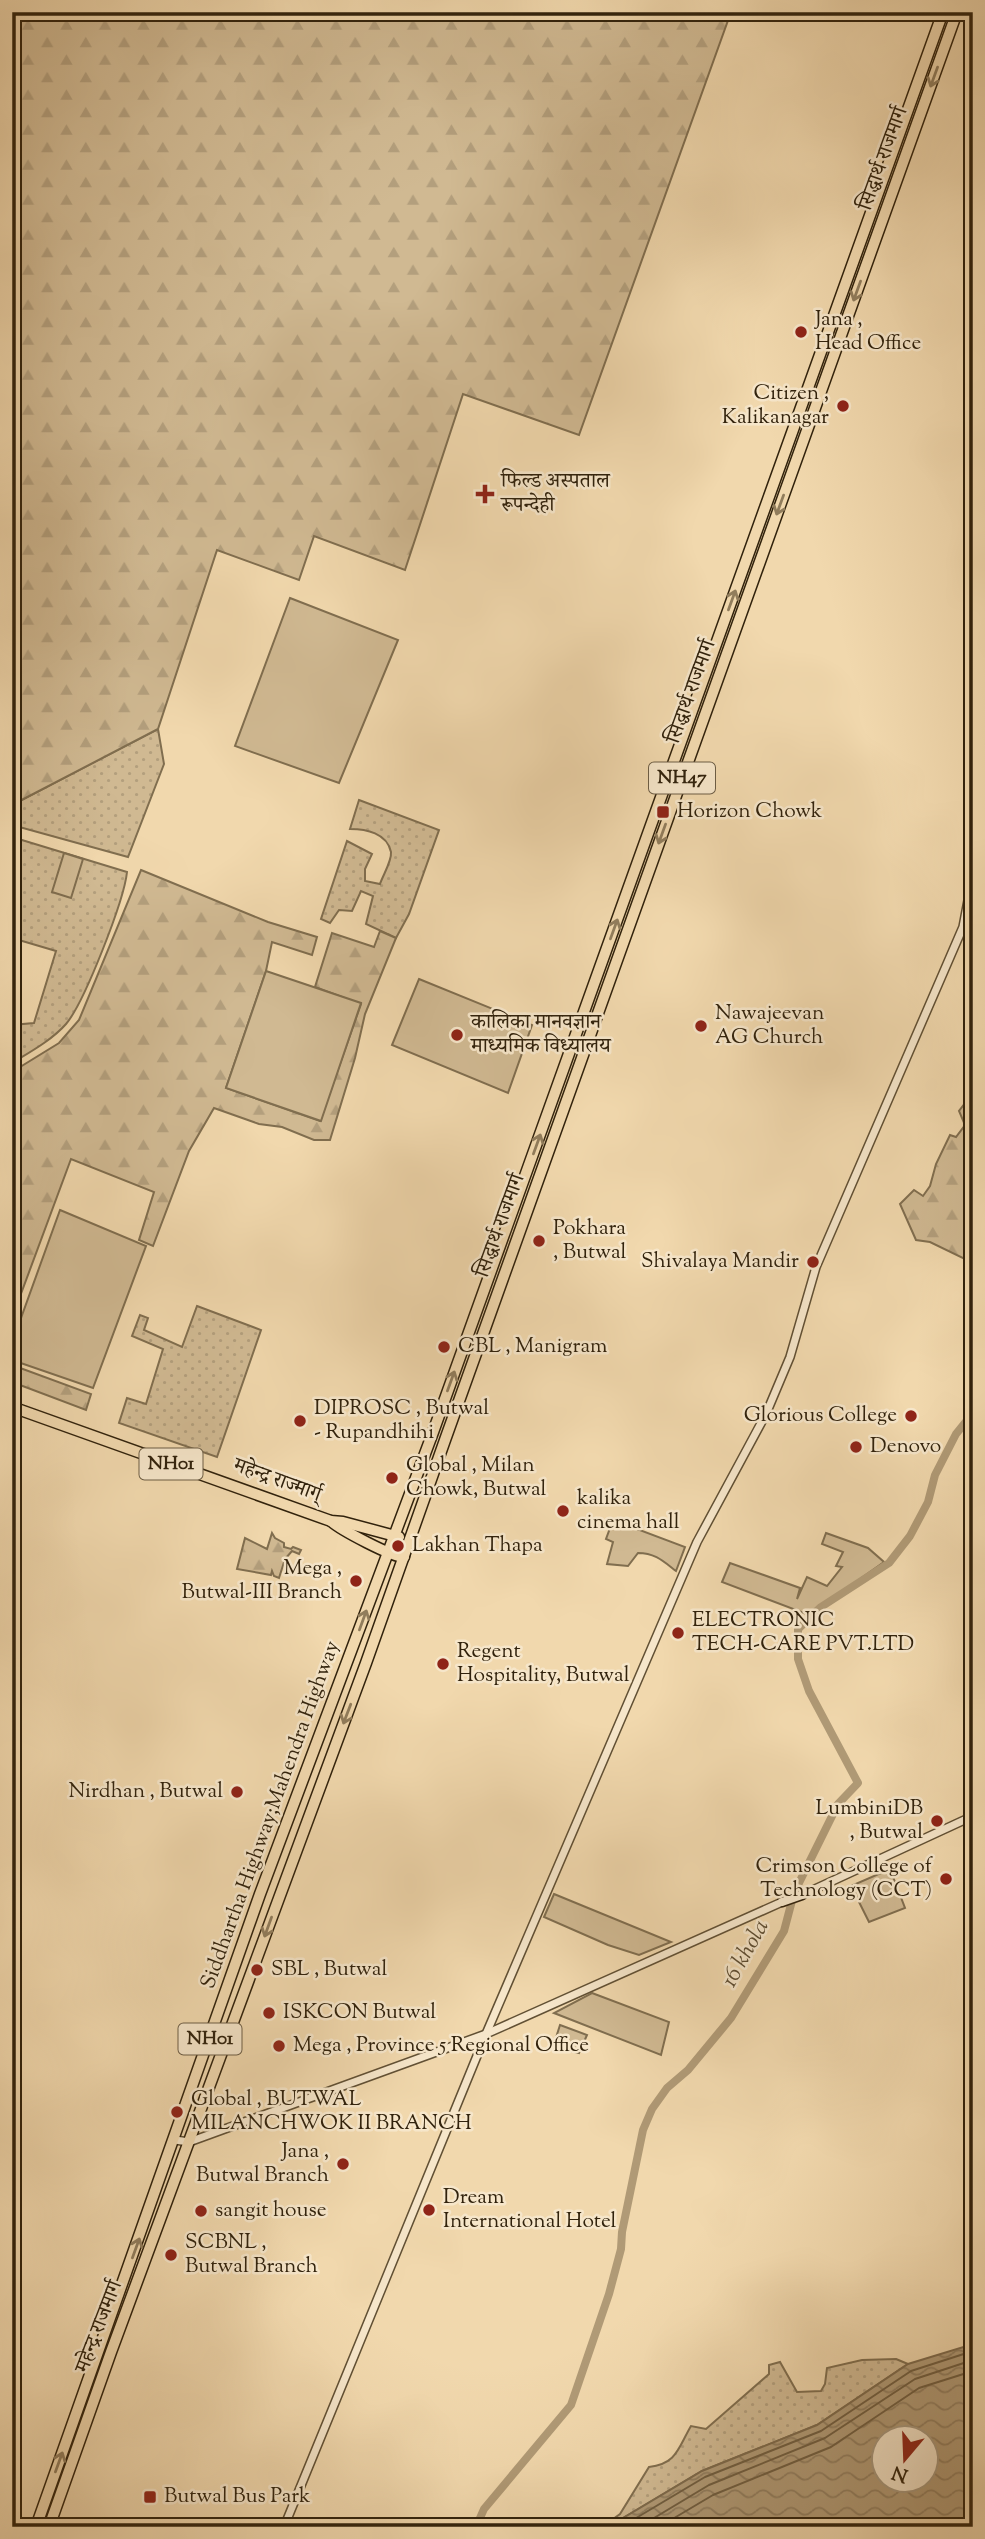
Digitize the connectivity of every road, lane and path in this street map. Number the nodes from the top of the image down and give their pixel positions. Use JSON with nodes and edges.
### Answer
{"nodes":[{"id":1,"x":943,"y":12,"type":"edge"},
{"id":2,"x":957,"y":12,"type":"edge"},
{"id":3,"x":973,"y":874,"type":"edge"},
{"id":4,"x":12,"y":1407,"type":"edge"},
{"id":5,"x":331,"y":1521,"type":"junction"},
{"id":6,"x":394,"y":1537,"type":"junction"},
{"id":7,"x":409,"y":1544,"type":"junction"},
{"id":8,"x":388,"y":1552,"type":"junction"},
{"id":9,"x":404,"y":1557,"type":"junction"},
{"id":10,"x":973,"y":1816,"type":"edge"},
{"id":11,"x":802,"y":1895,"type":"joint"},
{"id":12,"x":782,"y":1902,"type":"joint"},
{"id":13,"x":486,"y":2034,"type":"junction"},
{"id":14,"x":175,"y":2140,"type":"junction"},
{"id":15,"x":190,"y":2142,"type":"junction"},
{"id":16,"x":36,"y":2527,"type":"edge"},
{"id":17,"x":49,"y":2527,"type":"edge"},
{"id":18,"x":284,"y":2527,"type":"edge"}],
"edges":[{"from":6,"to":1,"type":"highway","name":"सिद्धार्थ राजमार्ग","number":"NH47","one_way":true},
{"from":2,"to":7,"type":"highway","name":"सिद्धार्थ राजमार्ग","number":"NH47","one_way":true},
{"from":3,"to":13,"type":"street"},
{"from":4,"to":5,"type":"highway","name":"महेन्द्र राज्मार्ग्","number":"NH01"},
{"from":5,"to":6,"type":"highway","name":"महेन्द्र राज्मार्ग्","number":"NH01"},
{"from":5,"to":8,"type":"highway","name":"महेन्द्र राज्मार्ग्","number":"NH01"},
{"from":6,"to":7,"type":"highway","name":"महेन्द्र राज्मार्ग्","number":"NH01"},
{"from":6,"to":8,"type":"highway","number":"NH47"},
{"from":7,"to":9,"type":"highway","name":"Siddhartha Highway;Mahendra Highway","number":"NH01"},
{"from":8,"to":9,"type":"highway","name":"महेन्द्र राज्मार्ग्"},
{"from":14,"to":8,"type":"highway","name":"Siddhartha Highway;Mahendra Highway","number":"NH01","one_way":true},
{"from":9,"to":15,"type":"highway","name":"Siddhartha Highway;Mahendra Highway","number":"NH01","one_way":true},
{"from":10,"to":11,"type":"street"},
{"from":11,"to":12,"type":"main road"},
{"from":12,"to":13,"type":"street"},
{"from":13,"to":15,"type":"street"},
{"from":13,"to":18,"type":"street"},
{"from":14,"to":15,"type":"street"},
{"from":16,"to":14,"type":"highway","name":"Siddhartha Highway;Mahendra Highway","number":"NH01","one_way":true},
{"from":15,"to":17,"type":"highway","name":"महेन्द्र राजमार्ग","number":"NH01"}]}
